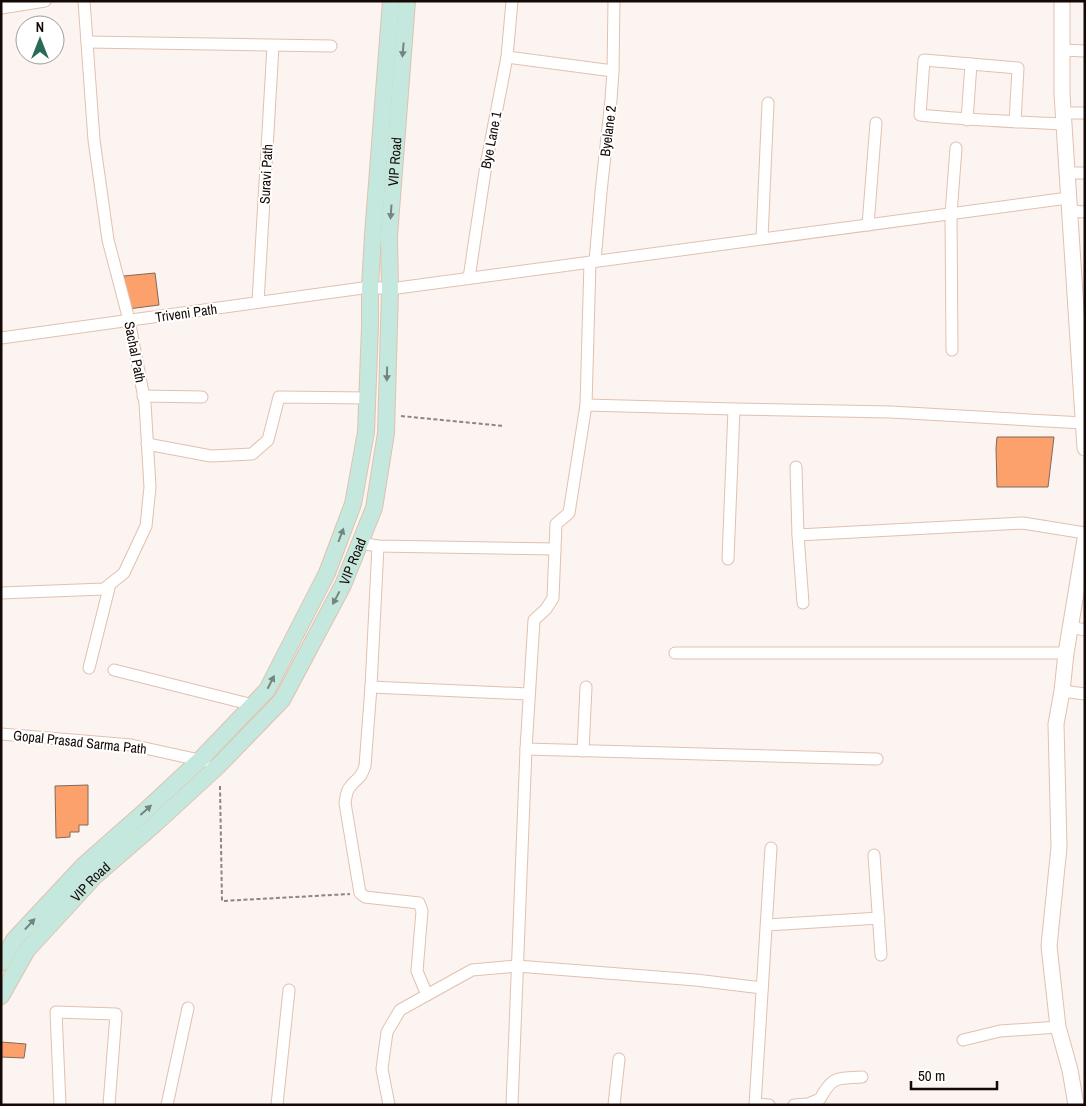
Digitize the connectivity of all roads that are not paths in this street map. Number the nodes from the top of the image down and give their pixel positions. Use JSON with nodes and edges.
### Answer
{"nodes":[{"id":1,"x":45,"y":1,"type":"edge"},
{"id":2,"x":84,"y":1,"type":"edge"},
{"id":3,"x":391,"y":1,"type":"edge"},
{"id":4,"x":407,"y":1,"type":"edge"},
{"id":5,"x":512,"y":1,"type":"edge"},
{"id":6,"x":614,"y":1,"type":"edge"},
{"id":7,"x":1062,"y":1,"type":"edge"},
{"id":8,"x":1,"y":8,"type":"edge"},
{"id":9,"x":87,"y":42,"type":"junction"},
{"id":10,"x":273,"y":46,"type":"junction"},
{"id":11,"x":331,"y":46,"type":"dead end"},
{"id":12,"x":1062,"y":50,"type":"junction"},
{"id":13,"x":1085,"y":51,"type":"edge"},
{"id":14,"x":507,"y":57,"type":"junction"},
{"id":15,"x":971,"y":64,"type":"junction"},
{"id":16,"x":613,"y":71,"type":"junction"},
{"id":17,"x":768,"y":103,"type":"dead end"},
{"id":18,"x":1085,"y":113,"type":"edge"},
{"id":19,"x":1063,"y":119,"type":"junction"},
{"id":20,"x":967,"y":120,"type":"junction"},
{"id":21,"x":1015,"y":122,"type":"junction"},
{"id":22,"x":876,"y":123,"type":"dead end"},
{"id":23,"x":956,"y":148,"type":"dead end"},
{"id":24,"x":1067,"y":173,"type":"junction"},
{"id":25,"x":1085,"y":173,"type":"edge"},
{"id":26,"x":1069,"y":204,"type":"junction"},
{"id":27,"x":1085,"y":212,"type":"edge"},
{"id":28,"x":951,"y":214,"type":"junction"},
{"id":29,"x":868,"y":225,"type":"junction"},
{"id":30,"x":762,"y":238,"type":"junction"},
{"id":31,"x":592,"y":262,"type":"junction"},
{"id":32,"x":469,"y":278,"type":"junction"},
{"id":33,"x":370,"y":287,"type":"junction"},
{"id":34,"x":390,"y":289,"type":"junction"},
{"id":35,"x":258,"y":302,"type":"junction"},
{"id":36,"x":1080,"y":304,"type":"edge"},
{"id":37,"x":129,"y":320,"type":"junction"},
{"id":38,"x":1,"y":338,"type":"edge"},
{"id":39,"x":952,"y":350,"type":"dead end"},
{"id":40,"x":144,"y":396,"type":"junction"},
{"id":41,"x":202,"y":397,"type":"dead end"},
{"id":42,"x":367,"y":398,"type":"junction"},
{"id":43,"x":1083,"y":399,"type":"edge"},
{"id":44,"x":586,"y":405,"type":"junction"},
{"id":45,"x":734,"y":409,"type":"junction"},
{"id":46,"x":1083,"y":423,"type":"junction"},
{"id":47,"x":147,"y":444,"type":"junction"},
{"id":48,"x":1085,"y":448,"type":"edge"},
{"id":49,"x":796,"y":467,"type":"dead end"},
{"id":50,"x":1085,"y":533,"type":"edge"},
{"id":51,"x":798,"y":535,"type":"junction"},
{"id":52,"x":1085,"y":539,"type":"edge"},
{"id":53,"x":359,"y":543,"type":"junction"},
{"id":54,"x":378,"y":546,"type":"junction"},
{"id":55,"x":555,"y":550,"type":"junction"},
{"id":56,"x":728,"y":559,"type":"dead end"},
{"id":57,"x":110,"y":584,"type":"junction"},
{"id":58,"x":1,"y":593,"type":"edge"},
{"id":59,"x":803,"y":603,"type":"dead end"},
{"id":60,"x":1078,"y":629,"type":"edge"},
{"id":61,"x":675,"y":653,"type":"dead end"},
{"id":62,"x":1066,"y":653,"type":"junction"},
{"id":63,"x":89,"y":668,"type":"dead end"},
{"id":64,"x":114,"y":670,"type":"dead end"},
{"id":65,"x":371,"y":687,"type":"junction"},
{"id":66,"x":586,"y":687,"type":"dead end"},
{"id":67,"x":1062,"y":691,"type":"junction"},
{"id":68,"x":529,"y":694,"type":"junction"},
{"id":69,"x":1085,"y":694,"type":"edge"},
{"id":70,"x":253,"y":705,"type":"junction"},
{"id":71,"x":1,"y":734,"type":"edge"},
{"id":72,"x":526,"y":749,"type":"junction"},
{"id":73,"x":583,"y":751,"type":"junction"},
{"id":74,"x":877,"y":759,"type":"dead end"},
{"id":75,"x":200,"y":760,"type":"junction"},
{"id":76,"x":218,"y":766,"type":"junction"},
{"id":77,"x":771,"y":848,"type":"dead end"},
{"id":78,"x":874,"y":855,"type":"dead end"},
{"id":79,"x":879,"y":918,"type":"junction"},
{"id":80,"x":767,"y":925,"type":"junction"},
{"id":81,"x":881,"y":955,"type":"dead end"},
{"id":82,"x":1,"y":963,"type":"edge"},
{"id":83,"x":517,"y":966,"type":"junction"},
{"id":84,"x":762,"y":988,"type":"junction"},
{"id":85,"x":289,"y":990,"type":"dead end"},
{"id":86,"x":427,"y":995,"type":"junction"},
{"id":87,"x":1,"y":996,"type":"edge"},
{"id":88,"x":188,"y":1008,"type":"dead end"},
{"id":89,"x":1058,"y":1027,"type":"junction"},
{"id":90,"x":963,"y":1040,"type":"dead end"},
{"id":91,"x":619,"y":1059,"type":"dead end"},
{"id":92,"x":862,"y":1077,"type":"dead end"},
{"id":93,"x":755,"y":1104,"type":"edge"},
{"id":94,"x":60,"y":1105,"type":"edge"},
{"id":95,"x":108,"y":1105,"type":"edge"},
{"id":96,"x":167,"y":1105,"type":"edge"},
{"id":97,"x":276,"y":1105,"type":"edge"},
{"id":98,"x":388,"y":1105,"type":"edge"},
{"id":99,"x":512,"y":1105,"type":"edge"},
{"id":100,"x":614,"y":1105,"type":"edge"},
{"id":101,"x":769,"y":1105,"type":"edge"},
{"id":102,"x":794,"y":1105,"type":"edge"},
{"id":103,"x":1076,"y":1105,"type":"edge"}],
"edges":[{"from":1,"to":8,"type":"street"},
{"from":2,"to":9,"type":"street","name":"Sachal Path"},
{"from":3,"to":33,"type":"main road","name":"VIP Road"},
{"from":4,"to":34,"type":"main road","name":"VIP Road","one_way":true},
{"from":5,"to":14,"type":"street","name":"Bye Lane 1"},
{"from":6,"to":16,"type":"street","name":"Byelane 2"},
{"from":7,"to":12,"type":"street"},
{"from":9,"to":10,"type":"street"},
{"from":9,"to":37,"type":"street","name":"Sachal Path"},
{"from":10,"to":11,"type":"street"},
{"from":10,"to":35,"type":"street","name":"Suravi Path"},
{"from":12,"to":13,"type":"street"},
{"from":12,"to":19,"type":"street"},
{"from":14,"to":16,"type":"street"},
{"from":14,"to":32,"type":"street","name":"Bye Lane 1"},
{"from":15,"to":20,"type":"street"},
{"from":15,"to":20,"type":"street"},
{"from":15,"to":21,"type":"street"},
{"from":16,"to":31,"type":"street","name":"Byelane 2"},
{"from":17,"to":30,"type":"street"},
{"from":18,"to":19,"type":"street"},
{"from":19,"to":21,"type":"street"},
{"from":19,"to":24,"type":"street"},
{"from":20,"to":21,"type":"street"},
{"from":22,"to":29,"type":"street"},
{"from":23,"to":28,"type":"street"},
{"from":24,"to":25,"type":"street"},
{"from":24,"to":26,"type":"street"},
{"from":26,"to":27,"type":"street","name":"Triveni Path"},
{"from":26,"to":28,"type":"street","name":"Triveni Path"},
{"from":26,"to":36,"type":"street"},
{"from":28,"to":29,"type":"street","name":"Triveni Path"},
{"from":28,"to":39,"type":"street"},
{"from":29,"to":30,"type":"street","name":"Triveni Path"},
{"from":30,"to":31,"type":"street","name":"Triveni Path"},
{"from":31,"to":32,"type":"street","name":"Triveni Path"},
{"from":31,"to":44,"type":"street","name":"Byelane 2"},
{"from":32,"to":34,"type":"street","name":"Triveni Path"},
{"from":33,"to":34,"type":"street","name":"Triveni Path"},
{"from":33,"to":35,"type":"street","name":"Triveni Path"},
{"from":33,"to":42,"type":"main road","name":"VIP Road"},
{"from":34,"to":53,"type":"main road","name":"VIP Road","one_way":true},
{"from":35,"to":37,"type":"street","name":"Triveni Path"},
{"from":36,"to":43,"type":"street"},
{"from":37,"to":38,"type":"street","name":"Triveni Path"},
{"from":37,"to":40,"type":"street","name":"Sachal Path"},
{"from":40,"to":41,"type":"street"},
{"from":40,"to":47,"type":"street","name":"Sachal Path"},
{"from":42,"to":47,"type":"street"},
{"from":70,"to":42,"type":"main road","name":"VIP Road","one_way":true},
{"from":43,"to":46,"type":"street"},
{"from":44,"to":45,"type":"street"},
{"from":44,"to":55,"type":"street","name":"Byelane 2"},
{"from":45,"to":46,"type":"street"},
{"from":45,"to":56,"type":"street"},
{"from":46,"to":48,"type":"street"},
{"from":47,"to":57,"type":"street","name":"Sachal Path"},
{"from":49,"to":51,"type":"street"},
{"from":50,"to":51,"type":"street"},
{"from":51,"to":59,"type":"street"},
{"from":52,"to":60,"type":"street"},
{"from":53,"to":54,"type":"street"},
{"from":53,"to":76,"type":"main road","name":"VIP Road","one_way":true},
{"from":54,"to":55,"type":"street"},
{"from":54,"to":65,"type":"street"},
{"from":55,"to":68,"type":"street","name":"Byelane 2"},
{"from":57,"to":58,"type":"street"},
{"from":57,"to":63,"type":"street"},
{"from":60,"to":62,"type":"street"},
{"from":61,"to":62,"type":"street"},
{"from":62,"to":67,"type":"street"},
{"from":64,"to":70,"type":"street"},
{"from":65,"to":68,"type":"street"},
{"from":65,"to":86,"type":"street"},
{"from":66,"to":73,"type":"street"},
{"from":67,"to":69,"type":"street"},
{"from":67,"to":89,"type":"street"},
{"from":68,"to":72,"type":"street","name":"Byelane 2"},
{"from":70,"to":75,"type":"main road","name":"VIP Road"},
{"from":71,"to":75,"type":"street","name":"Gopal Prasad Sarma Path"},
{"from":72,"to":73,"type":"street"},
{"from":72,"to":83,"type":"street","name":"Byelane 2"},
{"from":73,"to":74,"type":"street"},
{"from":75,"to":76,"type":"street","name":"Gopal Prasad Sarma Path"},
{"from":82,"to":75,"type":"main road","name":"VIP Road","one_way":true},
{"from":76,"to":87,"type":"main road","name":"VIP Road"},
{"from":77,"to":80,"type":"street"},
{"from":78,"to":79,"type":"street"},
{"from":79,"to":80,"type":"street"},
{"from":79,"to":81,"type":"street"},
{"from":80,"to":84,"type":"street"},
{"from":83,"to":84,"type":"street"},
{"from":83,"to":86,"type":"street"},
{"from":83,"to":99,"type":"street","name":"Byelane 2"},
{"from":84,"to":93,"type":"street"},
{"from":85,"to":97,"type":"street"},
{"from":86,"to":98,"type":"street"},
{"from":88,"to":96,"type":"street"},
{"from":89,"to":90,"type":"street"},
{"from":89,"to":103,"type":"street"},
{"from":91,"to":100,"type":"street"},
{"from":92,"to":102,"type":"street"},
{"from":93,"to":101,"type":"street"},
{"from":94,"to":95,"type":"street"}]}
